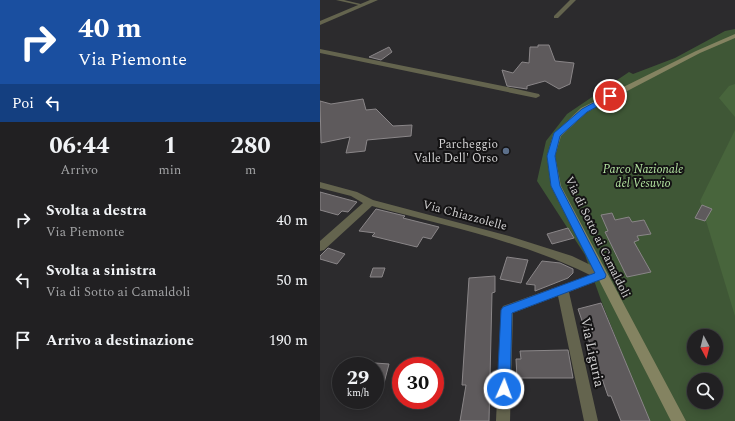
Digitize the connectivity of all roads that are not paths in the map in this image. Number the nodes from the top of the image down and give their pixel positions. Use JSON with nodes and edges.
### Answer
{"nodes":[{"id":1,"x":338,"y":0,"type":"edge"},
{"id":2,"x":374,"y":0,"type":"edge"},
{"id":3,"x":573,"y":0,"type":"edge"},
{"id":4,"x":363,"y":5,"type":"junction"},
{"id":5,"x":556,"y":17,"type":"dead end"},
{"id":6,"x":320,"y":24,"type":"edge"},
{"id":7,"x":735,"y":36,"type":"edge"},
{"id":8,"x":320,"y":51,"type":"edge"},
{"id":9,"x":536,"y":96,"type":"dead end"},
{"id":10,"x":320,"y":185,"type":"edge"},
{"id":11,"x":370,"y":202,"type":"junction"},
{"id":12,"x":320,"y":247,"type":"edge"},
{"id":13,"x":601,"y":275,"type":"junction"},
{"id":14,"x":563,"y":291,"type":"junction"},
{"id":15,"x":503,"y":421,"type":"edge"},
{"id":16,"x":591,"y":421,"type":"edge"},
{"id":17,"x":678,"y":421,"type":"edge"}],
"edges":[{"from":1,"to":4,"type":"lane"},
{"from":2,"to":4,"type":"street"},
{"from":3,"to":5,"type":"street"},
{"from":4,"to":6,"type":"street"},
{"from":7,"to":13,"type":"street","name":"Via di Sotto ai Camaldoli"},
{"from":8,"to":9,"type":"street"},
{"from":10,"to":11,"type":"street","name":"Via Chiazzolelle"},
{"from":11,"to":12,"type":"street"},
{"from":11,"to":13,"type":"street","name":"Via Chiazzolelle"},
{"from":13,"to":14,"type":"street"},
{"from":13,"to":17,"type":"street","name":"Via di Sotto ai Camaldoli"},
{"from":14,"to":15,"type":"street"},
{"from":14,"to":16,"type":"street","name":"Via Liguria"}]}
